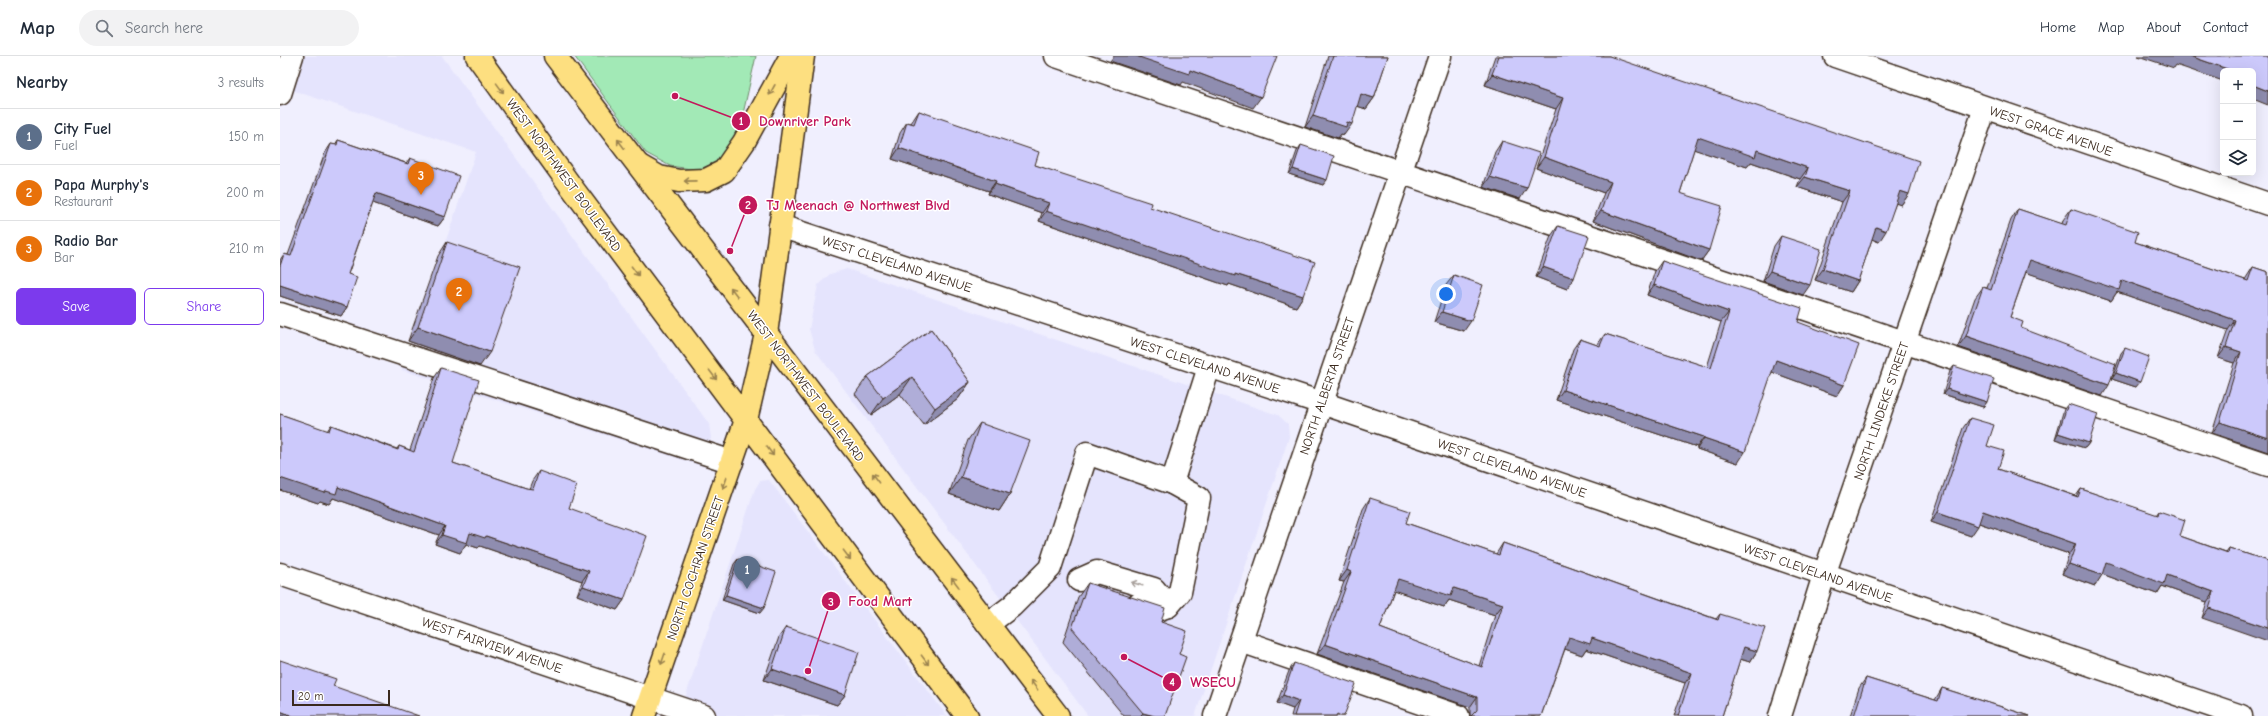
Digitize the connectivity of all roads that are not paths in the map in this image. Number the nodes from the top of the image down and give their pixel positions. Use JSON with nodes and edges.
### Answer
{"nodes":[{"id":1,"x":292,"y":56,"type":"edge"},
{"id":2,"x":477,"y":56,"type":"edge"},
{"id":3,"x":555,"y":56,"type":"edge"},
{"id":4,"x":791,"y":56,"type":"edge"},
{"id":5,"x":803,"y":56,"type":"edge"},
{"id":6,"x":1056,"y":56,"type":"edge"},
{"id":7,"x":1440,"y":56,"type":"edge"},
{"id":8,"x":1835,"y":56,"type":"edge"},
{"id":9,"x":280,"y":94,"type":"edge"},
{"id":10,"x":1985,"y":108,"type":"junction"},
{"id":11,"x":635,"y":163,"type":"junction"},
{"id":12,"x":1400,"y":171,"type":"junction"},
{"id":13,"x":2268,"y":204,"type":"edge"},
{"id":14,"x":780,"y":226,"type":"junction"},
{"id":15,"x":280,"y":314,"type":"edge"},
{"id":16,"x":766,"y":334,"type":"junction"},
{"id":17,"x":1904,"y":343,"type":"junction"},
{"id":18,"x":1209,"y":367,"type":"junction"},
{"id":19,"x":1322,"y":403,"type":"junction"},
{"id":20,"x":746,"y":420,"type":"junction"},
{"id":21,"x":732,"y":462,"type":"junction"},
{"id":22,"x":2268,"y":465,"type":"edge"},
{"id":23,"x":1172,"y":483,"type":"junction"},
{"id":24,"x":1050,"y":568,"type":"junction"},
{"id":25,"x":280,"y":574,"type":"edge"},
{"id":26,"x":1824,"y":575,"type":"junction"},
{"id":27,"x":1079,"y":580,"type":"junction"},
{"id":28,"x":1104,"y":593,"type":"edge"},
{"id":29,"x":1139,"y":604,"type":"edge"},
{"id":30,"x":1168,"y":606,"type":"junction"},
{"id":31,"x":988,"y":624,"type":"junction"},
{"id":32,"x":1241,"y":641,"type":"junction"},
{"id":33,"x":647,"y":707,"type":"edge"},
{"id":34,"x":704,"y":716,"type":"edge"},
{"id":35,"x":967,"y":716,"type":"edge"},
{"id":36,"x":1058,"y":716,"type":"edge"},
{"id":37,"x":1214,"y":716,"type":"edge"},
{"id":38,"x":1458,"y":716,"type":"edge"},
{"id":39,"x":1780,"y":716,"type":"edge"},
{"id":40,"x":2241,"y":716,"type":"edge"}],
"edges":[{"from":1,"to":9,"type":"street"},
{"from":2,"to":20,"type":"main road","name":"WEST NORTHWEST BOULEVARD","one_way":true},
{"from":11,"to":3,"type":"main road","name":"WEST NORTHWEST BOULEVARD","one_way":true},
{"from":4,"to":11,"type":"main road","one_way":true},
{"from":5,"to":14,"type":"main road","name":"NORTH COCHRAN STREET"},
{"from":6,"to":12,"type":"street"},
{"from":7,"to":12,"type":"street","name":"NORTH ALBERTA STREET"},
{"from":8,"to":10,"type":"street","name":"WEST GRACE AVENUE"},
{"from":10,"to":13,"type":"street","name":"WEST GRACE AVENUE"},
{"from":10,"to":17,"type":"street","name":"NORTH LINDEKE STREET"},
{"from":16,"to":11,"type":"main road","name":"WEST NORTHWEST BOULEVARD","one_way":true},
{"from":12,"to":17,"type":"street"},
{"from":12,"to":19,"type":"street","name":"NORTH ALBERTA STREET"},
{"from":14,"to":16,"type":"main road","name":"NORTH COCHRAN STREET"},
{"from":14,"to":18,"type":"street","name":"WEST CLEVELAND AVENUE"},
{"from":15,"to":21,"type":"street"},
{"from":16,"to":20,"type":"main road","name":"NORTH COCHRAN STREET"},
{"from":31,"to":16,"type":"main road","name":"WEST NORTHWEST BOULEVARD","one_way":true},
{"from":17,"to":22,"type":"street"},
{"from":17,"to":26,"type":"street","name":"NORTH LINDEKE STREET"},
{"from":18,"to":19,"type":"street","name":"WEST CLEVELAND AVENUE"},
{"from":18,"to":23,"type":"street"},
{"from":19,"to":26,"type":"street","name":"WEST CLEVELAND AVENUE"},
{"from":19,"to":32,"type":"street","name":"NORTH ALBERTA STREET"},
{"from":20,"to":21,"type":"main road","name":"NORTH COCHRAN STREET"},
{"from":20,"to":35,"type":"main road","name":"WEST NORTHWEST BOULEVARD","one_way":true},
{"from":21,"to":33,"type":"main road","name":"NORTH COCHRAN STREET","one_way":true},
{"from":23,"to":24,"type":"street"},
{"from":23,"to":30,"type":"street"},
{"from":24,"to":27,"type":"street"},
{"from":24,"to":31,"type":"street"},
{"from":25,"to":33,"type":"street","name":"WEST FAIRVIEW AVENUE"},
{"from":26,"to":39,"type":"street","name":"NORTH LINDEKE STREET"},
{"from":26,"to":40,"type":"street","name":"WEST CLEVELAND AVENUE"},
{"from":27,"to":28,"type":"street"},
{"from":30,"to":27,"type":"street","one_way":true},
{"from":29,"to":30,"type":"street"},
{"from":36,"to":31,"type":"main road","name":"WEST NORTHWEST BOULEVARD","one_way":true},
{"from":32,"to":37,"type":"street","name":"NORTH ALBERTA STREET"},
{"from":32,"to":38,"type":"street"},
{"from":33,"to":34,"type":"street","name":"WEST FAIRVIEW AVENUE"}]}
